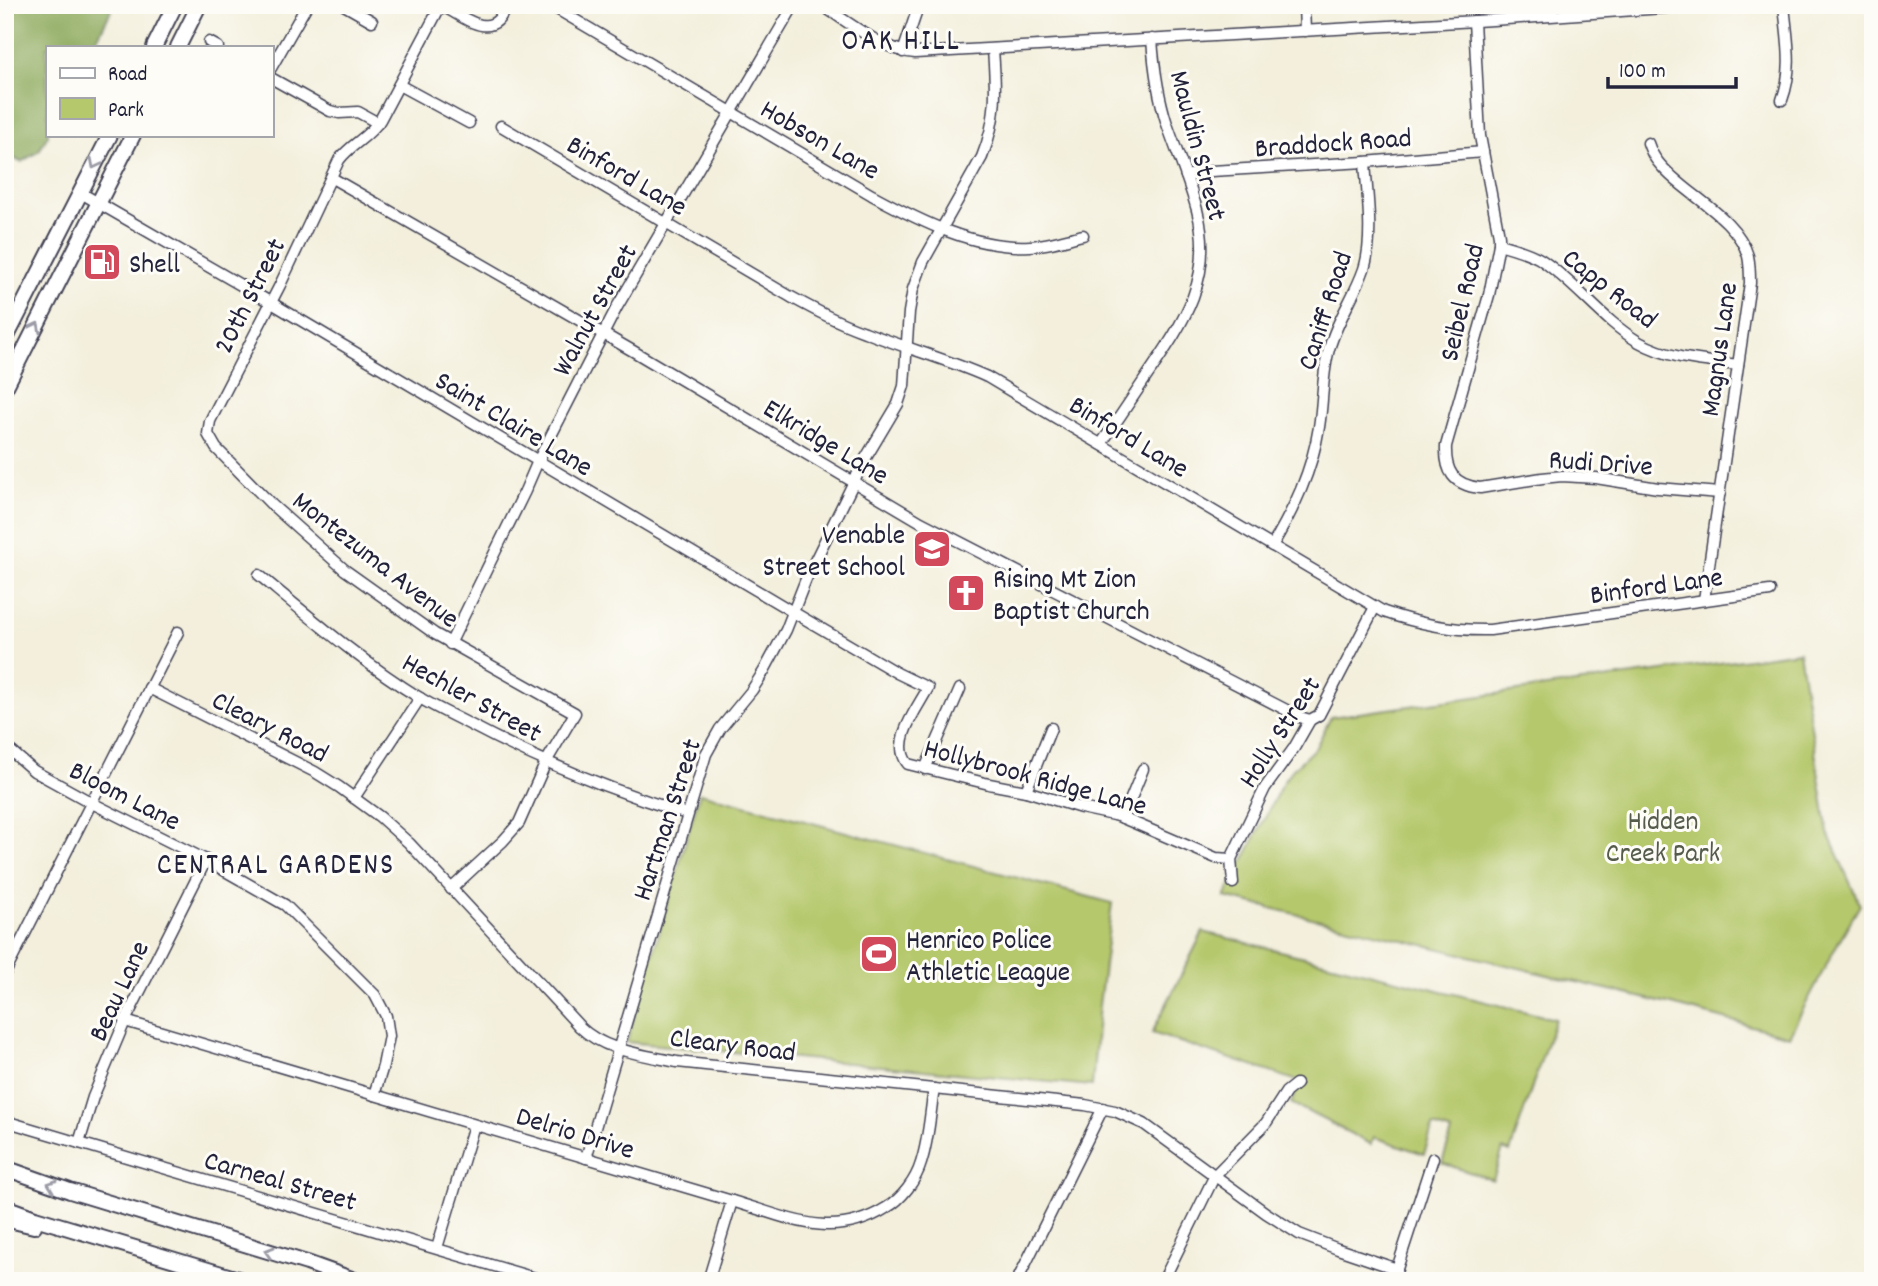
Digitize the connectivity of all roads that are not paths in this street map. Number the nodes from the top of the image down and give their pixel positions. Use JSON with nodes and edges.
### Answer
{"nodes":[{"id":1,"x":175,"y":5,"type":"edge"},
{"id":2,"x":199,"y":5,"type":"edge"},
{"id":3,"x":307,"y":5,"type":"edge"},
{"id":4,"x":344,"y":5,"type":"edge"},
{"id":5,"x":441,"y":5,"type":"edge"},
{"id":6,"x":506,"y":5,"type":"edge"},
{"id":7,"x":794,"y":5,"type":"edge"},
{"id":8,"x":821,"y":5,"type":"edge"},
{"id":9,"x":919,"y":5,"type":"edge"},
{"id":10,"x":1304,"y":5,"type":"edge"},
{"id":11,"x":1705,"y":5,"type":"edge"},
{"id":12,"x":1784,"y":5,"type":"edge"},
{"id":13,"x":555,"y":8,"type":"dead end"},
{"id":14,"x":1542,"y":10,"type":"edge"},
{"id":15,"x":372,"y":21,"type":"dead end"},
{"id":16,"x":1474,"y":21,"type":"junction"},
{"id":17,"x":1305,"y":30,"type":"junction"},
{"id":18,"x":1152,"y":39,"type":"junction"},
{"id":19,"x":154,"y":46,"type":"edge"},
{"id":20,"x":178,"y":46,"type":"edge"},
{"id":21,"x":993,"y":49,"type":"junction"},
{"id":22,"x":903,"y":52,"type":"junction"},
{"id":23,"x":273,"y":64,"type":"edge"},
{"id":24,"x":273,"y":79,"type":"edge"},
{"id":25,"x":398,"y":85,"type":"junction"},
{"id":26,"x":1782,"y":100,"type":"dead end"},
{"id":27,"x":731,"y":112,"type":"junction"},
{"id":28,"x":468,"y":122,"type":"dead end"},
{"id":29,"x":378,"y":123,"type":"junction"},
{"id":30,"x":501,"y":126,"type":"dead end"},
{"id":31,"x":110,"y":136,"type":"edge"},
{"id":32,"x":132,"y":136,"type":"edge"},
{"id":33,"x":1648,"y":143,"type":"dead end"},
{"id":34,"x":1483,"y":152,"type":"junction"},
{"id":35,"x":1365,"y":162,"type":"junction"},
{"id":36,"x":1186,"y":176,"type":"junction"},
{"id":37,"x":332,"y":178,"type":"junction"},
{"id":38,"x":81,"y":193,"type":"junction"},
{"id":39,"x":99,"y":203,"type":"junction"},
{"id":40,"x":666,"y":223,"type":"junction"},
{"id":41,"x":942,"y":228,"type":"junction"},
{"id":42,"x":1083,"y":235,"type":"dead end"},
{"id":43,"x":1499,"y":244,"type":"junction"},
{"id":44,"x":270,"y":302,"type":"junction"},
{"id":45,"x":602,"y":334,"type":"junction"},
{"id":46,"x":5,"y":340,"type":"edge"},
{"id":47,"x":906,"y":347,"type":"junction"},
{"id":48,"x":1738,"y":365,"type":"junction"},
{"id":49,"x":5,"y":387,"type":"edge"},
{"id":50,"x":208,"y":434,"type":"joint"},
{"id":51,"x":1101,"y":444,"type":"junction"},
{"id":52,"x":538,"y":461,"type":"junction"},
{"id":53,"x":854,"y":482,"type":"junction"},
{"id":54,"x":1480,"y":488,"type":"joint"},
{"id":55,"x":1720,"y":492,"type":"junction"},
{"id":56,"x":1272,"y":546,"type":"junction"},
{"id":57,"x":260,"y":575,"type":"dead end"},
{"id":58,"x":1770,"y":591,"type":"dead end"},
{"id":59,"x":1704,"y":600,"type":"junction"},
{"id":60,"x":1375,"y":607,"type":"junction"},
{"id":61,"x":793,"y":612,"type":"junction"},
{"id":62,"x":178,"y":632,"type":"dead end"},
{"id":63,"x":450,"y":644,"type":"junction"},
{"id":64,"x":149,"y":688,"type":"junction"},
{"id":65,"x":928,"y":688,"type":"joint"},
{"id":66,"x":960,"y":689,"type":"dead end"},
{"id":67,"x":420,"y":698,"type":"junction"},
{"id":68,"x":1310,"y":720,"type":"junction"},
{"id":69,"x":1051,"y":728,"type":"dead end"},
{"id":70,"x":5,"y":746,"type":"edge"},
{"id":71,"x":546,"y":762,"type":"junction"},
{"id":72,"x":925,"y":769,"type":"junction"},
{"id":73,"x":1143,"y":769,"type":"dead end"},
{"id":74,"x":1026,"y":791,"type":"junction"},
{"id":75,"x":354,"y":798,"type":"junction"},
{"id":76,"x":92,"y":803,"type":"junction"},
{"id":77,"x":687,"y":814,"type":"junction"},
{"id":78,"x":1123,"y":818,"type":"junction"},
{"id":79,"x":1231,"y":859,"type":"junction"},
{"id":80,"x":206,"y":860,"type":"junction"},
{"id":81,"x":1233,"y":883,"type":"dead end"},
{"id":82,"x":452,"y":889,"type":"junction"},
{"id":83,"x":5,"y":973,"type":"edge"},
{"id":84,"x":125,"y":1021,"type":"junction"},
{"id":85,"x":619,"y":1048,"type":"junction"},
{"id":86,"x":1296,"y":1084,"type":"dead end"},
{"id":87,"x":934,"y":1088,"type":"junction"},
{"id":88,"x":374,"y":1095,"type":"junction"},
{"id":89,"x":1102,"y":1108,"type":"junction"},
{"id":90,"x":5,"y":1121,"type":"edge"},
{"id":91,"x":474,"y":1125,"type":"junction"},
{"id":92,"x":79,"y":1143,"type":"junction"},
{"id":93,"x":586,"y":1158,"type":"junction"},
{"id":94,"x":1433,"y":1158,"type":"dead end"},
{"id":95,"x":5,"y":1168,"type":"edge"},
{"id":96,"x":1215,"y":1175,"type":"junction"},
{"id":97,"x":732,"y":1201,"type":"junction"},
{"id":98,"x":5,"y":1207,"type":"edge"},
{"id":99,"x":5,"y":1219,"type":"edge"},
{"id":100,"x":437,"y":1248,"type":"junction"},
{"id":101,"x":184,"y":1263,"type":"junction"},
{"id":102,"x":1396,"y":1269,"type":"junction"},
{"id":103,"x":245,"y":1281,"type":"edge"},
{"id":104,"x":357,"y":1281,"type":"edge"},
{"id":105,"x":545,"y":1281,"type":"edge"},
{"id":106,"x":708,"y":1281,"type":"edge"},
{"id":107,"x":1017,"y":1281,"type":"edge"},
{"id":108,"x":1163,"y":1281,"type":"edge"},
{"id":109,"x":1393,"y":1281,"type":"edge"}],
"edges":[{"from":1,"to":19,"type":"highway"},
{"from":2,"to":20,"type":"highway"},
{"from":3,"to":23,"type":"street"},
{"from":4,"to":15,"type":"street"},
{"from":5,"to":6,"type":"street"},
{"from":5,"to":25,"type":"street","name":"20th Street"},
{"from":7,"to":27,"type":"street","name":"Walnut Street"},
{"from":8,"to":22,"type":"street"},
{"from":9,"to":22,"type":"street"},
{"from":10,"to":17,"type":"street"},
{"from":11,"to":14,"type":"street"},
{"from":12,"to":26,"type":"street"},
{"from":13,"to":27,"type":"street","name":"Hobson Lane"},
{"from":14,"to":16,"type":"street"},
{"from":16,"to":17,"type":"street"},
{"from":16,"to":34,"type":"street","name":"Seibel Road"},
{"from":17,"to":18,"type":"street"},
{"from":18,"to":21,"type":"street"},
{"from":18,"to":36,"type":"street","name":"Mauldin Street"},
{"from":21,"to":22,"type":"street"},
{"from":21,"to":41,"type":"street","name":"Hartman Street"},
{"from":24,"to":29,"type":"street"},
{"from":25,"to":28,"type":"street"},
{"from":25,"to":29,"type":"street","name":"20th Street"},
{"from":27,"to":40,"type":"street","name":"Walnut Street"},
{"from":27,"to":41,"type":"street","name":"Hobson Lane"},
{"from":29,"to":37,"type":"street","name":"20th Street"},
{"from":30,"to":40,"type":"street","name":"Binford Lane"},
{"from":31,"to":38,"type":"highway","one_way":true},
{"from":32,"to":39,"type":"highway"},
{"from":33,"to":48,"type":"street","name":"Magnus Lane"},
{"from":34,"to":35,"type":"street","name":"Braddock Road"},
{"from":34,"to":43,"type":"street","name":"Seibel Road"},
{"from":35,"to":36,"type":"street","name":"Braddock Road"},
{"from":35,"to":56,"type":"street","name":"Caniff Road"},
{"from":36,"to":51,"type":"street","name":"Mauldin Street"},
{"from":37,"to":44,"type":"street","name":"20th Street"},
{"from":37,"to":45,"type":"street","name":"Elkridge Lane"},
{"from":38,"to":39,"type":"street","name":"Saint Claire Lane"},
{"from":38,"to":46,"type":"highway"},
{"from":39,"to":44,"type":"street","name":"Saint Claire Lane"},
{"from":49,"to":39,"type":"highway","one_way":true},
{"from":40,"to":45,"type":"street","name":"Walnut Street"},
{"from":40,"to":47,"type":"street","name":"Binford Lane"},
{"from":41,"to":42,"type":"street","name":"Hobson Lane"},
{"from":41,"to":47,"type":"street","name":"Hartman Street"},
{"from":43,"to":48,"type":"street","name":"Capp Road"},
{"from":43,"to":54,"type":"street","name":"Seibel Road"},
{"from":44,"to":50,"type":"street","name":"20th Street"},
{"from":44,"to":52,"type":"street","name":"Saint Claire Lane"},
{"from":45,"to":52,"type":"street","name":"Walnut Street"},
{"from":45,"to":53,"type":"street","name":"Elkridge Lane"},
{"from":47,"to":51,"type":"street","name":"Binford Lane"},
{"from":47,"to":53,"type":"street","name":"Hartman Street"},
{"from":48,"to":55,"type":"street","name":"Magnus Lane"},
{"from":50,"to":63,"type":"street","name":"Montezuma Avenue"},
{"from":51,"to":56,"type":"street","name":"Binford Lane"},
{"from":52,"to":61,"type":"street","name":"Saint Claire Lane"},
{"from":52,"to":63,"type":"street","name":"Walnut Street"},
{"from":53,"to":61,"type":"street","name":"Hartman Street"},
{"from":53,"to":68,"type":"street","name":"Elkridge Lane"},
{"from":54,"to":55,"type":"street","name":"Rudi Drive"},
{"from":55,"to":59,"type":"street","name":"Magnus Lane"},
{"from":56,"to":60,"type":"street","name":"Binford Lane"},
{"from":57,"to":67,"type":"street","name":"Hechler Street"},
{"from":58,"to":59,"type":"street","name":"Binford Lane"},
{"from":59,"to":60,"type":"street","name":"Binford Lane"},
{"from":60,"to":68,"type":"street","name":"Holly Street"},
{"from":61,"to":65,"type":"street","name":"Saint Claire Lane"},
{"from":61,"to":77,"type":"street","name":"Hartman Street"},
{"from":62,"to":64,"type":"street"},
{"from":63,"to":71,"type":"street","name":"Montezuma Avenue"},
{"from":64,"to":75,"type":"street","name":"Cleary Road"},
{"from":64,"to":76,"type":"street"},
{"from":65,"to":72,"type":"street","name":"Hollybrook Ridge Lane"},
{"from":66,"to":72,"type":"street"},
{"from":67,"to":71,"type":"street","name":"Hechler Street"},
{"from":67,"to":75,"type":"street"},
{"from":68,"to":79,"type":"street","name":"Holly Street"},
{"from":69,"to":74,"type":"street"},
{"from":70,"to":76,"type":"street","name":"Bloom Lane"},
{"from":71,"to":77,"type":"street","name":"Hechler Street"},
{"from":71,"to":82,"type":"street"},
{"from":72,"to":74,"type":"street","name":"Hollybrook Ridge Lane"},
{"from":73,"to":78,"type":"street"},
{"from":74,"to":78,"type":"street","name":"Hollybrook Ridge Lane"},
{"from":75,"to":82,"type":"street","name":"Cleary Road"},
{"from":76,"to":80,"type":"street","name":"Bloom Lane"},
{"from":76,"to":83,"type":"street"},
{"from":77,"to":85,"type":"street","name":"Hartman Street"},
{"from":78,"to":79,"type":"street","name":"Hollybrook Ridge Lane"},
{"from":79,"to":81,"type":"street"},
{"from":80,"to":84,"type":"street","name":"Beau Lane"},
{"from":80,"to":88,"type":"street","name":"Bloom Lane"},
{"from":82,"to":85,"type":"street","name":"Cleary Road"},
{"from":84,"to":88,"type":"street","name":"Delrio Drive"},
{"from":84,"to":92,"type":"street","name":"Beau Lane"},
{"from":85,"to":87,"type":"street","name":"Cleary Road"},
{"from":85,"to":93,"type":"street","name":"Hartman Street"},
{"from":86,"to":96,"type":"street"},
{"from":87,"to":89,"type":"street","name":"Cleary Road"},
{"from":87,"to":97,"type":"street","name":"Delrio Drive"},
{"from":88,"to":91,"type":"street","name":"Delrio Drive"},
{"from":89,"to":96,"type":"street","name":"Cleary Road"},
{"from":89,"to":107,"type":"street"},
{"from":90,"to":92,"type":"street","name":"Carneal Street"},
{"from":91,"to":93,"type":"street","name":"Delrio Drive"},
{"from":91,"to":100,"type":"street"},
{"from":92,"to":100,"type":"street","name":"Carneal Street"},
{"from":93,"to":97,"type":"street","name":"Delrio Drive"},
{"from":94,"to":102,"type":"street"},
{"from":104,"to":95,"type":"highway","one_way":true},
{"from":96,"to":102,"type":"street","name":"Cleary Road"},
{"from":96,"to":108,"type":"street"},
{"from":97,"to":106,"type":"street"},
{"from":98,"to":101,"type":"highway"},
{"from":99,"to":101,"type":"highway"},
{"from":100,"to":105,"type":"street","name":"Carneal Street"},
{"from":101,"to":103,"type":"highway"},
{"from":102,"to":109,"type":"street"}]}
